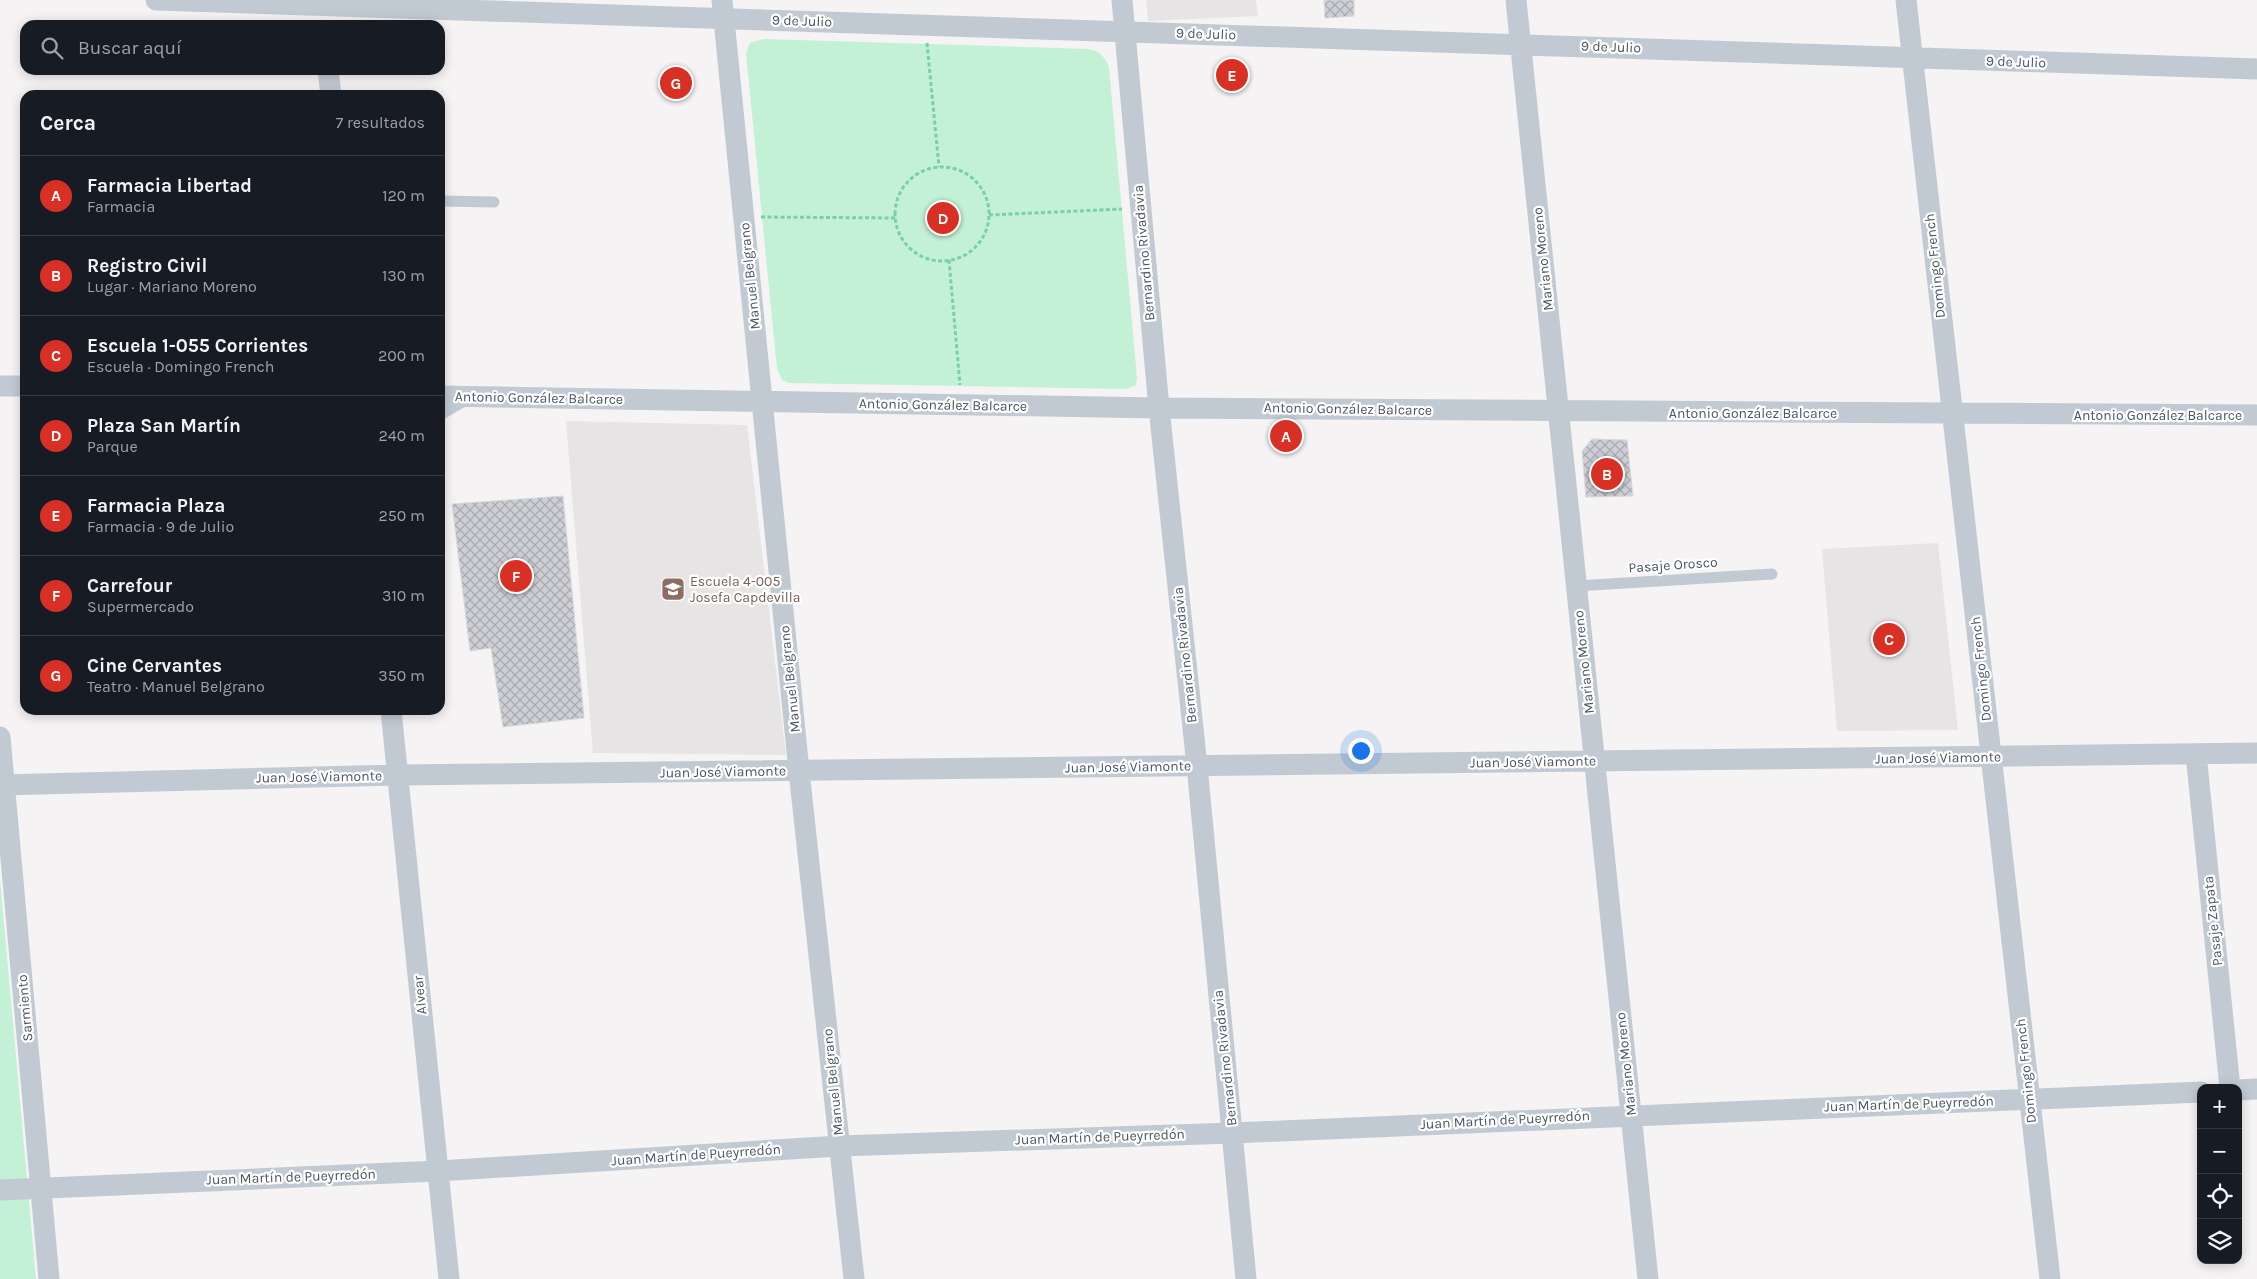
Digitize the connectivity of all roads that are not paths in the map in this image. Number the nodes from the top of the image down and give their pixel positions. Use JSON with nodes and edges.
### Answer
{"nodes":[{"id":1,"x":156,"y":0,"type":"edge"},
{"id":2,"x":1122,"y":0,"type":"edge"},
{"id":3,"x":1516,"y":0,"type":"edge"},
{"id":4,"x":1906,"y":0,"type":"edge"},
{"id":5,"x":723,"y":9,"type":"edge"},
{"id":6,"x":322,"y":10,"type":"edge"},
{"id":7,"x":1125,"y":32,"type":"junction"},
{"id":8,"x":1520,"y":44,"type":"junction"},
{"id":9,"x":1912,"y":58,"type":"junction"},
{"id":10,"x":2257,"y":69,"type":"edge"},
{"id":11,"x":329,"y":75,"type":"edge"},
{"id":12,"x":330,"y":90,"type":"edge"},
{"id":13,"x":445,"y":201,"type":"edge"},
{"id":14,"x":494,"y":202,"type":"dead end"},
{"id":15,"x":0,"y":386,"type":"edge"},
{"id":16,"x":20,"y":386,"type":"edge"},
{"id":17,"x":445,"y":396,"type":"edge"},
{"id":18,"x":471,"y":397,"type":"junction"},
{"id":19,"x":763,"y":402,"type":"junction"},
{"id":20,"x":1159,"y":408,"type":"junction"},
{"id":21,"x":1558,"y":411,"type":"junction"},
{"id":22,"x":445,"y":412,"type":"edge"},
{"id":23,"x":1952,"y":414,"type":"junction"},
{"id":24,"x":2257,"y":415,"type":"edge"},
{"id":25,"x":1772,"y":574,"type":"dead end"},
{"id":26,"x":1576,"y":586,"type":"junction"},
{"id":27,"x":391,"y":715,"type":"edge"},
{"id":28,"x":0,"y":737,"type":"edge"},
{"id":29,"x":2257,"y":753,"type":"edge"},
{"id":30,"x":2196,"y":754,"type":"junction"},
{"id":31,"x":1991,"y":757,"type":"junction"},
{"id":32,"x":1595,"y":761,"type":"junction"},
{"id":33,"x":1197,"y":766,"type":"junction"},
{"id":34,"x":799,"y":771,"type":"junction"},
{"id":35,"x":397,"y":776,"type":"junction"},
{"id":36,"x":2,"y":785,"type":"edge"},
{"id":37,"x":2230,"y":1084,"type":"edge"},
{"id":38,"x":2257,"y":1089,"type":"edge"},
{"id":39,"x":2242,"y":1090,"type":"edge"},
{"id":40,"x":2197,"y":1092,"type":"edge"},
{"id":41,"x":2029,"y":1099,"type":"junction"},
{"id":42,"x":1631,"y":1115,"type":"junction"},
{"id":43,"x":1233,"y":1133,"type":"junction"},
{"id":44,"x":840,"y":1146,"type":"junction"},
{"id":45,"x":438,"y":1171,"type":"junction"},
{"id":46,"x":42,"y":1188,"type":"junction"},
{"id":47,"x":0,"y":1190,"type":"edge"},
{"id":48,"x":49,"y":1279,"type":"edge"},
{"id":49,"x":449,"y":1279,"type":"edge"},
{"id":50,"x":854,"y":1279,"type":"edge"},
{"id":51,"x":1246,"y":1279,"type":"edge"},
{"id":52,"x":1648,"y":1279,"type":"edge"},
{"id":53,"x":2050,"y":1279,"type":"edge"}],
"edges":[{"from":1,"to":6,"type":"street","name":"9 de Julio"},
{"from":2,"to":7,"type":"street","name":"Bernardino Rivadavia"},
{"from":3,"to":8,"type":"street","name":"Mariano Moreno"},
{"from":4,"to":9,"type":"street","name":"Domingo French"},
{"from":5,"to":6,"type":"street","name":"9 de Julio"},
{"from":5,"to":7,"type":"street","name":"9 de Julio"},
{"from":5,"to":19,"type":"street","name":"Manuel Belgrano"},
{"from":7,"to":8,"type":"street","name":"9 de Julio"},
{"from":7,"to":20,"type":"street","name":"Bernardino Rivadavia"},
{"from":8,"to":9,"type":"street","name":"9 de Julio"},
{"from":8,"to":21,"type":"street","name":"Mariano Moreno"},
{"from":9,"to":10,"type":"street","name":"9 de Julio"},
{"from":9,"to":23,"type":"street","name":"Domingo French"},
{"from":11,"to":12,"type":"street"},
{"from":13,"to":14,"type":"lane"},
{"from":15,"to":16,"type":"street"},
{"from":17,"to":18,"type":"street","name":"Antonio González Balcarce"},
{"from":18,"to":19,"type":"street","name":"Antonio González Balcarce"},
{"from":18,"to":22,"type":"lane"},
{"from":19,"to":20,"type":"street","name":"Antonio González Balcarce"},
{"from":19,"to":34,"type":"street","name":"Manuel Belgrano"},
{"from":20,"to":21,"type":"street","name":"Antonio González Balcarce"},
{"from":20,"to":33,"type":"street","name":"Bernardino Rivadavia"},
{"from":21,"to":23,"type":"street","name":"Antonio González Balcarce"},
{"from":21,"to":26,"type":"street","name":"Mariano Moreno"},
{"from":23,"to":24,"type":"street","name":"Antonio González Balcarce"},
{"from":23,"to":31,"type":"street","name":"Domingo French"},
{"from":25,"to":26,"type":"lane","name":"Pasaje Orosco"},
{"from":26,"to":32,"type":"street","name":"Mariano Moreno"},
{"from":27,"to":35,"type":"street","name":"Alvear"},
{"from":28,"to":36,"type":"street","name":"Sarmiento"},
{"from":29,"to":30,"type":"street","name":"Juan José Viamonte"},
{"from":30,"to":31,"type":"street","name":"Juan José Viamonte"},
{"from":30,"to":37,"type":"street","name":"Pasaje Zapata"},
{"from":31,"to":32,"type":"street","name":"Juan José Viamonte"},
{"from":31,"to":41,"type":"street","name":"Domingo French"},
{"from":32,"to":33,"type":"street","name":"Juan José Viamonte"},
{"from":32,"to":42,"type":"street","name":"Mariano Moreno"},
{"from":33,"to":34,"type":"street","name":"Juan José Viamonte"},
{"from":33,"to":43,"type":"street","name":"Bernardino Rivadavia"},
{"from":34,"to":35,"type":"street","name":"Juan José Viamonte"},
{"from":34,"to":44,"type":"street","name":"Manuel Belgrano"},
{"from":35,"to":36,"type":"street","name":"Juan José Viamonte"},
{"from":35,"to":45,"type":"street","name":"Alvear"},
{"from":36,"to":46,"type":"street","name":"Sarmiento"},
{"from":38,"to":39,"type":"street"},
{"from":40,"to":41,"type":"street","name":"Juan Martín de Pueyrredón"},
{"from":41,"to":42,"type":"street","name":"Juan Martín de Pueyrredón"},
{"from":41,"to":53,"type":"street","name":"Domingo French"},
{"from":42,"to":43,"type":"street","name":"Juan Martín de Pueyrredón"},
{"from":42,"to":52,"type":"street","name":"Mariano Moreno"},
{"from":43,"to":44,"type":"street","name":"Juan Martín de Pueyrredón"},
{"from":43,"to":51,"type":"street","name":"Bernardino Rivadavia"},
{"from":44,"to":45,"type":"street","name":"Juan Martín de Pueyrredón"},
{"from":44,"to":50,"type":"street","name":"Manuel Belgrano"},
{"from":45,"to":46,"type":"street","name":"Juan Martín de Pueyrredón"},
{"from":45,"to":49,"type":"street","name":"Alvear"},
{"from":46,"to":47,"type":"street","name":"Juan Martín de Pueyrredón"},
{"from":46,"to":48,"type":"street","name":"Sarmiento"}]}
